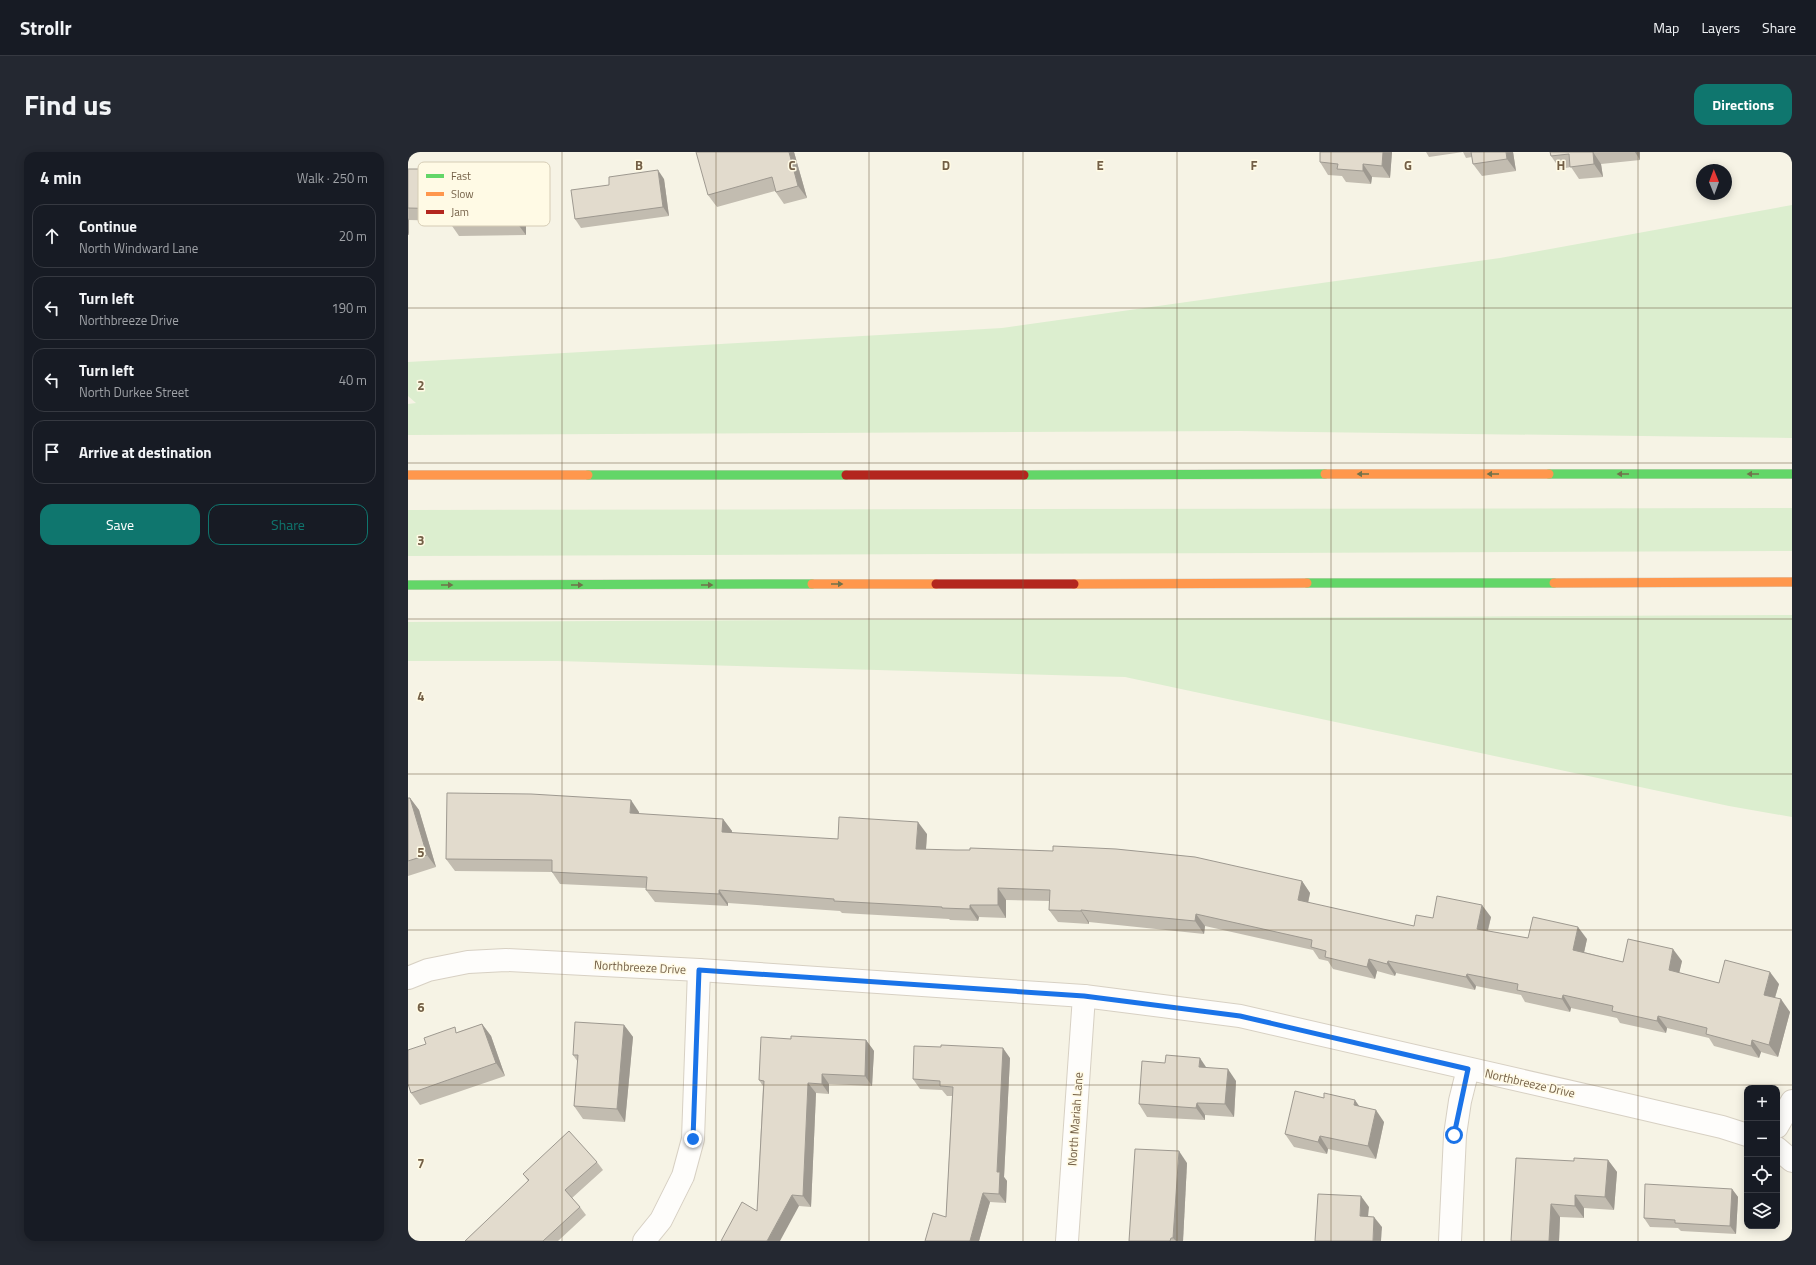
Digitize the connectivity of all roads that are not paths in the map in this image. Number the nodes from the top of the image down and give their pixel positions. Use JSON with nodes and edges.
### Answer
{"nodes":[{"id":1,"x":1792,"y":474,"type":"edge"},
{"id":2,"x":408,"y":475,"type":"edge"},
{"id":3,"x":1792,"y":582,"type":"edge"},
{"id":4,"x":408,"y":586,"type":"edge"},
{"id":5,"x":699,"y":970,"type":"junction"},
{"id":6,"x":408,"y":978,"type":"edge"},
{"id":7,"x":1084,"y":996,"type":"junction"},
{"id":8,"x":1468,"y":1069,"type":"junction"},
{"id":9,"x":1792,"y":1101,"type":"edge"},
{"id":10,"x":1780,"y":1123,"type":"edge"},
{"id":11,"x":1744,"y":1134,"type":"edge"},
{"id":12,"x":1780,"y":1151,"type":"edge"},
{"id":13,"x":1792,"y":1161,"type":"edge"},
{"id":14,"x":644,"y":1241,"type":"edge"},
{"id":15,"x":1067,"y":1241,"type":"edge"},
{"id":16,"x":1450,"y":1241,"type":"edge"}],
"edges":[{"from":1,"to":2,"type":"highway","one_way":true},
{"from":4,"to":3,"type":"highway","one_way":true},
{"from":5,"to":6,"type":"street","name":"Northbreeze Drive"},
{"from":5,"to":7,"type":"street","name":"Northbreeze Drive"},
{"from":5,"to":14,"type":"street"},
{"from":7,"to":8,"type":"street","name":"Northbreeze Drive"},
{"from":7,"to":15,"type":"street","name":"North Mariah Lane"},
{"from":8,"to":11,"type":"street","name":"Northbreeze Drive"},
{"from":8,"to":16,"type":"street"},
{"from":9,"to":10,"type":"street"},
{"from":12,"to":13,"type":"street"}]}
